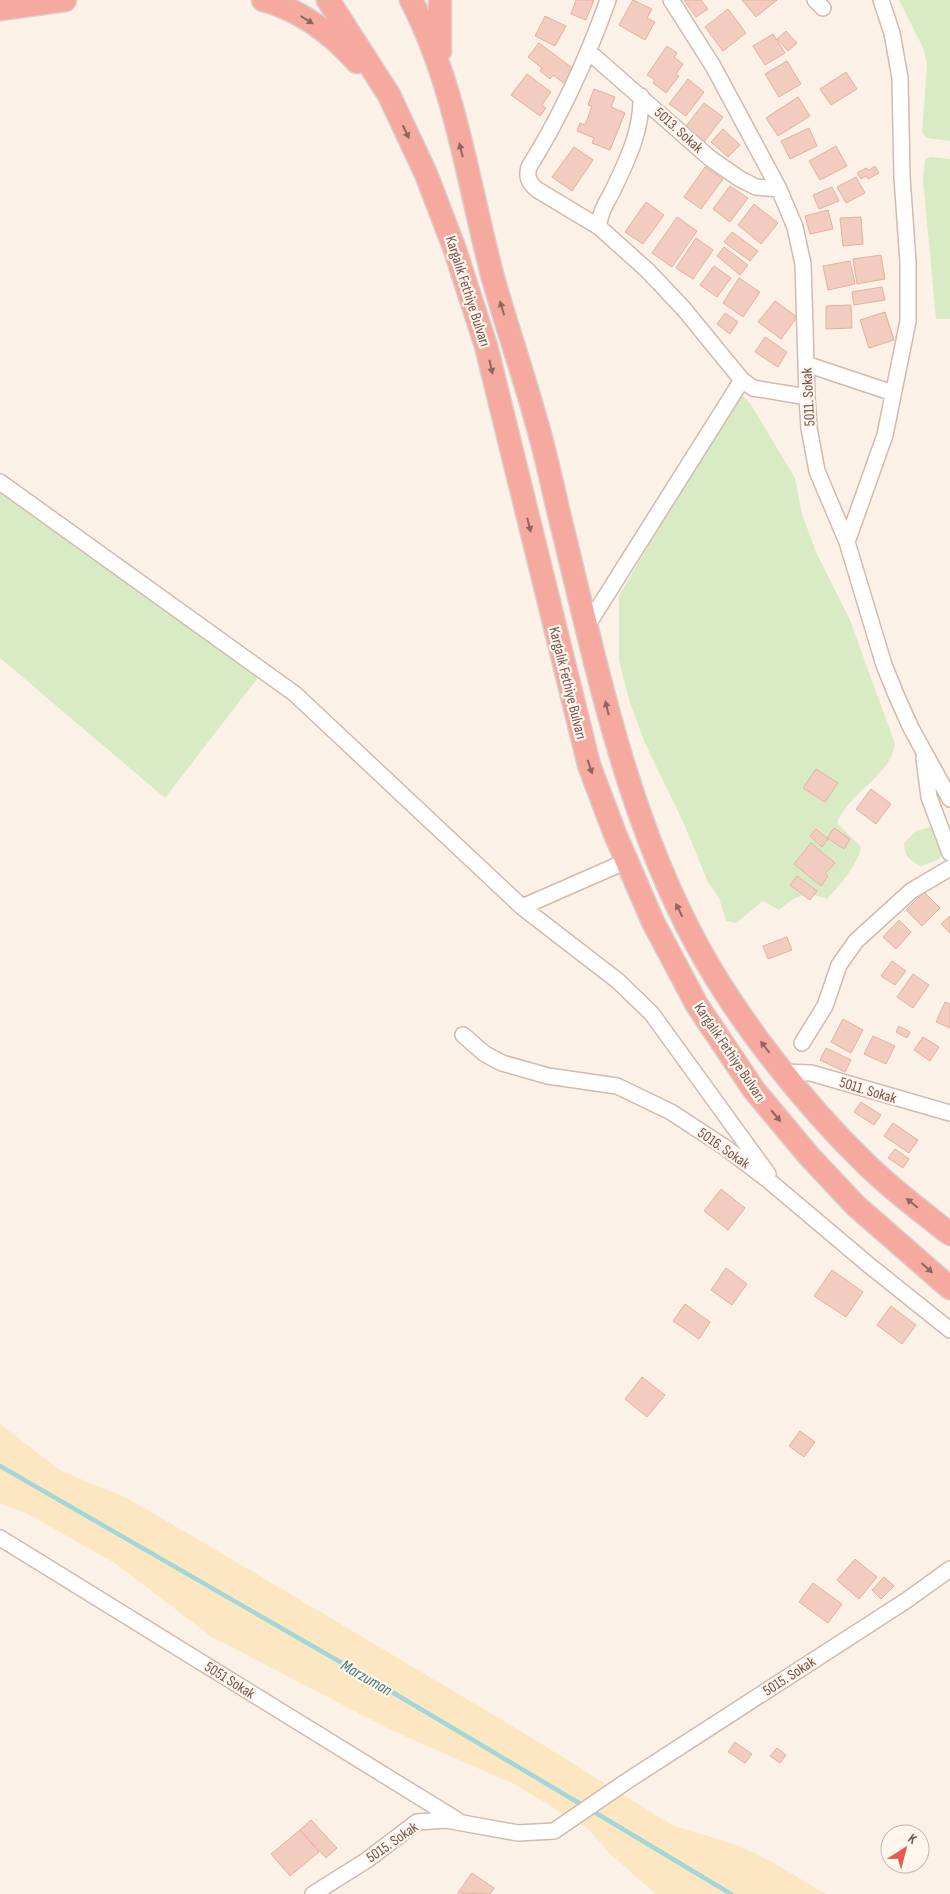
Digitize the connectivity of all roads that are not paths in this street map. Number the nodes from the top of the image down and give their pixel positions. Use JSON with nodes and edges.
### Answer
{"nodes":[{"id":1,"x":65,"y":0,"type":"edge"},
{"id":2,"x":264,"y":0,"type":"edge"},
{"id":3,"x":328,"y":0,"type":"edge"},
{"id":4,"x":411,"y":0,"type":"edge"},
{"id":5,"x":440,"y":0,"type":"edge"},
{"id":6,"x":608,"y":0,"type":"edge"},
{"id":7,"x":671,"y":0,"type":"edge"},
{"id":8,"x":881,"y":0,"type":"edge"},
{"id":9,"x":0,"y":9,"type":"edge"},
{"id":10,"x":589,"y":52,"type":"junction"},
{"id":11,"x":441,"y":67,"type":"junction"},
{"id":12,"x":389,"y":95,"type":"junction"},
{"id":13,"x":641,"y":96,"type":"junction"},
{"id":14,"x":779,"y":190,"type":"junction"},
{"id":15,"x":599,"y":227,"type":"junction"},
{"id":16,"x":806,"y":364,"type":"junction"},
{"id":17,"x":742,"y":380,"type":"junction"},
{"id":18,"x":893,"y":393,"type":"junction"},
{"id":19,"x":807,"y":397,"type":"junction"},
{"id":20,"x":0,"y":482,"type":"edge"},
{"id":21,"x":847,"y":542,"type":"junction"},
{"id":22,"x":587,"y":626,"type":"junction"},
{"id":23,"x":923,"y":752,"type":"junction"},
{"id":24,"x":950,"y":799,"type":"edge"},
{"id":25,"x":950,"y":853,"type":"edge"},
{"id":26,"x":627,"y":861,"type":"junction"},
{"id":27,"x":950,"y":868,"type":"edge"},
{"id":28,"x":522,"y":907,"type":"junction"},
{"id":29,"x":462,"y":1036,"type":"dead end"},
{"id":30,"x":802,"y":1043,"type":"dead end"},
{"id":31,"x":784,"y":1072,"type":"junction"},
{"id":32,"x":950,"y":1113,"type":"edge"},
{"id":33,"x":779,"y":1188,"type":"junction"},
{"id":34,"x":950,"y":1234,"type":"edge"},
{"id":35,"x":950,"y":1288,"type":"edge"},
{"id":36,"x":950,"y":1330,"type":"edge"},
{"id":37,"x":0,"y":1538,"type":"edge"},
{"id":38,"x":950,"y":1569,"type":"edge"},
{"id":39,"x":461,"y":1822,"type":"junction"},
{"id":40,"x":313,"y":1894,"type":"edge"}],
"edges":[{"from":1,"to":9,"type":"highway"},
{"from":2,"to":12,"type":"highway","one_way":true},
{"from":3,"to":12,"type":"highway","name":"Kargalık Fethiye Bulvarı"},
{"from":4,"to":11,"type":"highway","name":"Kargalık Fethiye Bulvarı"},
{"from":5,"to":11,"type":"highway"},
{"from":6,"to":10,"type":"street"},
{"from":7,"to":14,"type":"street","name":"5011. Sokak"},
{"from":8,"to":18,"type":"street"},
{"from":10,"to":13,"type":"street","name":"5013. Sokak"},
{"from":10,"to":15,"type":"street"},
{"from":22,"to":11,"type":"highway","name":"Kargalık Fethiye Bulvarı","one_way":true},
{"from":12,"to":26,"type":"highway","name":"Kargalık Fethiye Bulvarı","one_way":true},
{"from":13,"to":14,"type":"street","name":"5013. Sokak"},
{"from":13,"to":15,"type":"street"},
{"from":14,"to":16,"type":"street","name":"5011. Sokak"},
{"from":15,"to":17,"type":"street"},
{"from":16,"to":18,"type":"street"},
{"from":16,"to":19,"type":"street","name":"5011. Sokak"},
{"from":17,"to":19,"type":"street"},
{"from":17,"to":22,"type":"street"},
{"from":18,"to":21,"type":"street"},
{"from":19,"to":21,"type":"street","name":"5011. Sokak"},
{"from":20,"to":28,"type":"street"},
{"from":21,"to":23,"type":"street","name":"5011. Sokak"},
{"from":31,"to":22,"type":"highway","name":"Kargalık Fethiye Bulvarı","one_way":true},
{"from":23,"to":24,"type":"street","name":"5011. Sokak"},
{"from":23,"to":25,"type":"street"},
{"from":26,"to":28,"type":"street"},
{"from":26,"to":35,"type":"highway","name":"Kargalık Fethiye Bulvarı","one_way":true},
{"from":27,"to":30,"type":"street"},
{"from":28,"to":33,"type":"street"},
{"from":29,"to":33,"type":"street","name":"5016. Sokak"},
{"from":31,"to":32,"type":"street","name":"5011. Sokak"},
{"from":34,"to":31,"type":"highway","name":"Kargalık Fethiye Bulvarı","one_way":true},
{"from":33,"to":36,"type":"street","name":"5016. Sokak"},
{"from":37,"to":39,"type":"street","name":"5051 Sokak"},
{"from":38,"to":39,"type":"street","name":"5015. Sokak"},
{"from":39,"to":40,"type":"street","name":"5015. Sokak"}]}
